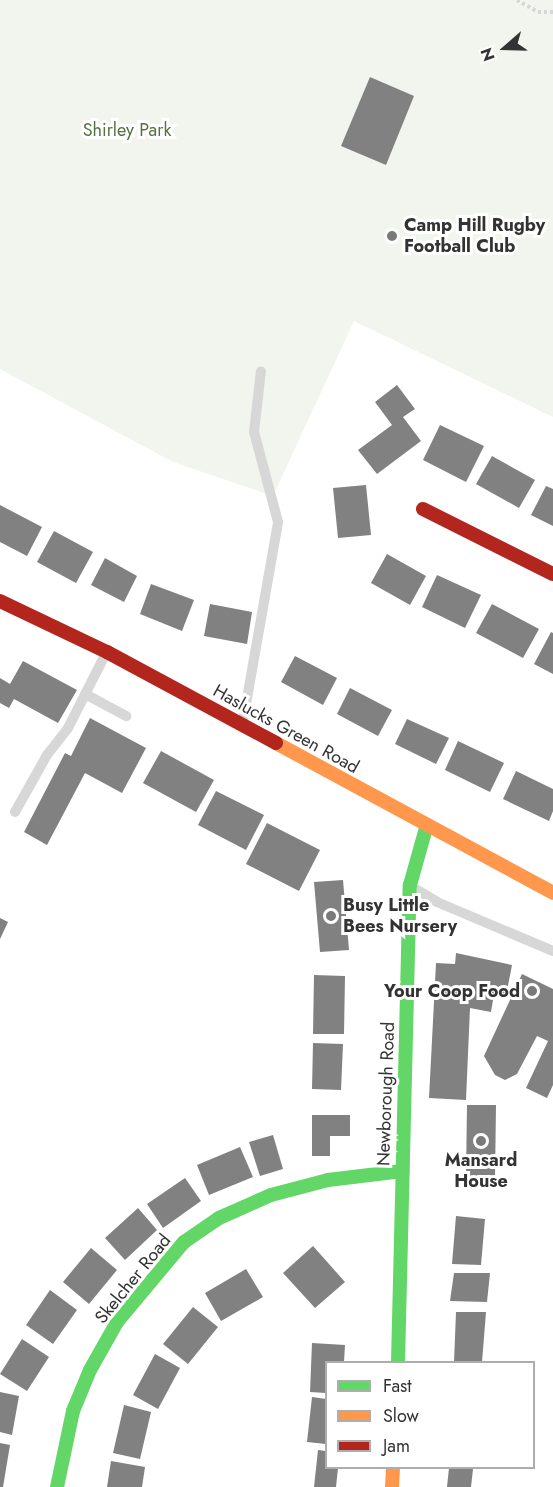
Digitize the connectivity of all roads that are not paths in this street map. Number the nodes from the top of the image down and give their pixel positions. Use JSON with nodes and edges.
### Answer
{"nodes":[{"id":1,"x":261,"y":371,"type":"dead end"},
{"id":2,"x":423,"y":509,"type":"dead end"},
{"id":3,"x":553,"y":574,"type":"edge"},
{"id":4,"x":0,"y":601,"type":"edge"},
{"id":5,"x":106,"y":652,"type":"junction"},
{"id":6,"x":85,"y":694,"type":"junction"},
{"id":7,"x":126,"y":716,"type":"dead end"},
{"id":8,"x":243,"y":724,"type":"junction"},
{"id":9,"x":15,"y":812,"type":"dead end"},
{"id":10,"x":426,"y":828,"type":"junction"},
{"id":11,"x":410,"y":885,"type":"junction"},
{"id":12,"x":553,"y":893,"type":"edge"},
{"id":13,"x":553,"y":951,"type":"edge"},
{"id":14,"x":402,"y":1171,"type":"junction"},
{"id":15,"x":398,"y":1361,"type":"edge"},
{"id":16,"x":393,"y":1469,"type":"edge"},
{"id":17,"x":57,"y":1487,"type":"edge"},
{"id":18,"x":392,"y":1487,"type":"edge"}],
"edges":[{"from":1,"to":8,"type":"lane"},
{"from":2,"to":3,"type":"street"},
{"from":4,"to":5,"type":"street","name":"Haslucks Green Road"},
{"from":5,"to":6,"type":"lane"},
{"from":5,"to":8,"type":"street","name":"Haslucks Green Road"},
{"from":6,"to":7,"type":"lane"},
{"from":6,"to":9,"type":"lane"},
{"from":8,"to":10,"type":"street","name":"Haslucks Green Road"},
{"from":10,"to":11,"type":"street","name":"Newborough Road"},
{"from":10,"to":12,"type":"street","name":"Haslucks Green Road"},
{"from":11,"to":13,"type":"lane"},
{"from":11,"to":14,"type":"street","name":"Newborough Road"},
{"from":14,"to":15,"type":"street","name":"Newborough Road"},
{"from":14,"to":17,"type":"street","name":"Skelcher Road"},
{"from":16,"to":18,"type":"street"}]}
